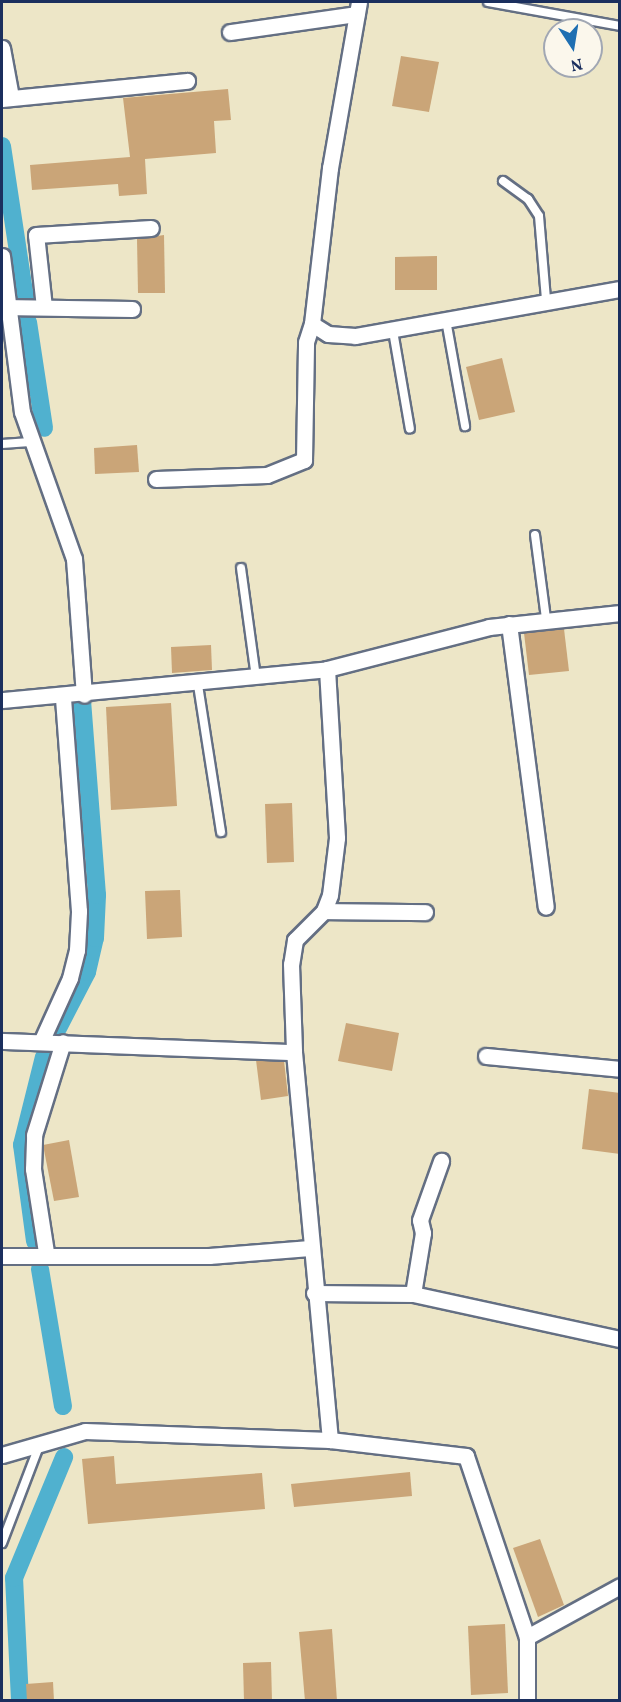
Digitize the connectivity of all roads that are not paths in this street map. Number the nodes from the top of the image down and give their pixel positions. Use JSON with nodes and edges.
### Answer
{"nodes":[{"id":1,"x":488,"y":2,"type":"edge"},
{"id":2,"x":358,"y":8,"type":"edge"},
{"id":3,"x":620,"y":26,"type":"edge"},
{"id":4,"x":230,"y":32,"type":"dead end"},
{"id":5,"x":2,"y":48,"type":"edge"},
{"id":6,"x":186,"y":81,"type":"dead end"},
{"id":7,"x":6,"y":98,"type":"edge"},
{"id":8,"x":503,"y":181,"type":"dead end"},
{"id":9,"x":151,"y":228,"type":"dead end"},
{"id":10,"x":2,"y":256,"type":"edge"},
{"id":11,"x":620,"y":289,"type":"edge"},
{"id":12,"x":546,"y":299,"type":"junction"},
{"id":13,"x":6,"y":306,"type":"edge"},
{"id":14,"x":44,"y":307,"type":"junction"},
{"id":15,"x":132,"y":309,"type":"dead end"},
{"id":16,"x":446,"y":320,"type":"junction"},
{"id":17,"x":312,"y":324,"type":"junction"},
{"id":18,"x":393,"y":331,"type":"junction"},
{"id":19,"x":465,"y":426,"type":"dead end"},
{"id":20,"x":410,"y":429,"type":"dead end"},
{"id":21,"x":30,"y":442,"type":"junction"},
{"id":22,"x":2,"y":444,"type":"edge"},
{"id":23,"x":156,"y":479,"type":"dead end"},
{"id":24,"x":535,"y":535,"type":"dead end"},
{"id":25,"x":241,"y":568,"type":"dead end"},
{"id":26,"x":620,"y":613,"type":"edge"},
{"id":27,"x":546,"y":619,"type":"junction"},
{"id":28,"x":509,"y":624,"type":"junction"},
{"id":29,"x":327,"y":669,"type":"junction"},
{"id":30,"x":256,"y":678,"type":"junction"},
{"id":31,"x":198,"y":686,"type":"junction"},
{"id":32,"x":84,"y":695,"type":"junction"},
{"id":33,"x":63,"y":697,"type":"junction"},
{"id":34,"x":2,"y":700,"type":"edge"},
{"id":35,"x":221,"y":832,"type":"dead end"},
{"id":36,"x":546,"y":906,"type":"dead end"},
{"id":37,"x":324,"y":911,"type":"junction"},
{"id":38,"x":425,"y":912,"type":"dead end"},
{"id":39,"x":2,"y":1041,"type":"edge"},
{"id":40,"x":41,"y":1042,"type":"junction"},
{"id":41,"x":63,"y":1042,"type":"junction"},
{"id":42,"x":294,"y":1052,"type":"junction"},
{"id":43,"x":486,"y":1056,"type":"dead end"},
{"id":44,"x":620,"y":1069,"type":"edge"},
{"id":45,"x":441,"y":1161,"type":"dead end"},
{"id":46,"x":310,"y":1248,"type":"junction"},
{"id":47,"x":46,"y":1252,"type":"junction"},
{"id":48,"x":2,"y":1256,"type":"edge"},
{"id":49,"x":315,"y":1293,"type":"junction"},
{"id":50,"x":413,"y":1294,"type":"junction"},
{"id":51,"x":620,"y":1339,"type":"edge"},
{"id":52,"x":330,"y":1440,"type":"junction"},
{"id":53,"x":39,"y":1446,"type":"junction"},
{"id":54,"x":2,"y":1455,"type":"edge"},
{"id":55,"x":2,"y":1543,"type":"edge"},
{"id":56,"x":620,"y":1586,"type":"edge"},
{"id":57,"x":527,"y":1636,"type":"junction"},
{"id":58,"x":527,"y":1701,"type":"edge"}],
"edges":[{"from":1,"to":3,"type":"lane"},
{"from":2,"to":4,"type":"street"},
{"from":2,"to":17,"type":"street"},
{"from":5,"to":7,"type":"street"},
{"from":6,"to":7,"type":"street"},
{"from":8,"to":12,"type":"lane"},
{"from":9,"to":14,"type":"street"},
{"from":10,"to":13,"type":"street"},
{"from":11,"to":12,"type":"street"},
{"from":12,"to":16,"type":"street"},
{"from":13,"to":14,"type":"street"},
{"from":13,"to":21,"type":"street"},
{"from":14,"to":15,"type":"street"},
{"from":16,"to":18,"type":"street"},
{"from":16,"to":19,"type":"lane"},
{"from":17,"to":18,"type":"street"},
{"from":17,"to":23,"type":"street"},
{"from":18,"to":20,"type":"lane"},
{"from":21,"to":22,"type":"lane"},
{"from":21,"to":32,"type":"street"},
{"from":24,"to":27,"type":"lane"},
{"from":25,"to":30,"type":"lane"},
{"from":26,"to":27,"type":"street"},
{"from":27,"to":28,"type":"street"},
{"from":28,"to":29,"type":"street"},
{"from":28,"to":36,"type":"street"},
{"from":29,"to":30,"type":"street"},
{"from":29,"to":37,"type":"street"},
{"from":30,"to":31,"type":"street"},
{"from":31,"to":32,"type":"street"},
{"from":31,"to":35,"type":"lane"},
{"from":32,"to":33,"type":"street"},
{"from":33,"to":34,"type":"street"},
{"from":33,"to":40,"type":"street"},
{"from":37,"to":38,"type":"street"},
{"from":37,"to":42,"type":"street"},
{"from":39,"to":40,"type":"street"},
{"from":40,"to":41,"type":"street"},
{"from":41,"to":42,"type":"street"},
{"from":41,"to":47,"type":"street"},
{"from":42,"to":46,"type":"street"},
{"from":43,"to":44,"type":"street"},
{"from":45,"to":50,"type":"street"},
{"from":46,"to":47,"type":"street"},
{"from":46,"to":49,"type":"street"},
{"from":47,"to":48,"type":"street"},
{"from":49,"to":50,"type":"street"},
{"from":49,"to":52,"type":"street"},
{"from":50,"to":51,"type":"street"},
{"from":52,"to":53,"type":"street"},
{"from":52,"to":57,"type":"street"},
{"from":53,"to":54,"type":"street"},
{"from":53,"to":55,"type":"lane"},
{"from":56,"to":57,"type":"street"},
{"from":57,"to":58,"type":"street"}]}
